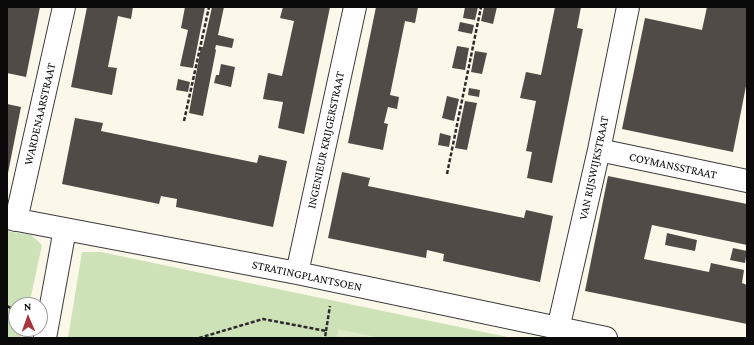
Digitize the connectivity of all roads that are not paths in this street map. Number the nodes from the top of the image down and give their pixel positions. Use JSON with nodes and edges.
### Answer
{"nodes":[{"id":1,"x":64,"y":7,"type":"edge"},
{"id":2,"x":355,"y":7,"type":"edge"},
{"id":3,"x":628,"y":7,"type":"edge"},
{"id":4,"x":599,"y":150,"type":"junction"},
{"id":5,"x":747,"y":181,"type":"edge"},
{"id":6,"x":12,"y":219,"type":"edge"},
{"id":7,"x":65,"y":229,"type":"junction"},
{"id":8,"x":297,"y":273,"type":"junction"},
{"id":9,"x":558,"y":329,"type":"junction"},
{"id":10,"x":45,"y":338,"type":"edge"},
{"id":11,"x":606,"y":338,"type":"edge"}],
"edges":[{"from":1,"to":6,"type":"street","name":"WARDENAARSTRAAT"},
{"from":2,"to":8,"type":"street","name":"INGENIEUR KRIJGERSTRAAT"},
{"from":3,"to":4,"type":"street","name":"VAN RIJSWIJKSTRAAT"},
{"from":4,"to":5,"type":"street","name":"COYMANSSTRAAT"},
{"from":4,"to":9,"type":"street","name":"VAN RIJSWIJKSTRAAT"},
{"from":6,"to":7,"type":"street","name":"STRATINGPLANTSOEN"},
{"from":7,"to":8,"type":"street","name":"STRATINGPLANTSOEN"},
{"from":7,"to":10,"type":"street"},
{"from":8,"to":9,"type":"street","name":"STRATINGPLANTSOEN"},
{"from":9,"to":11,"type":"street","name":"STRATINGPLANTSOEN"}]}
